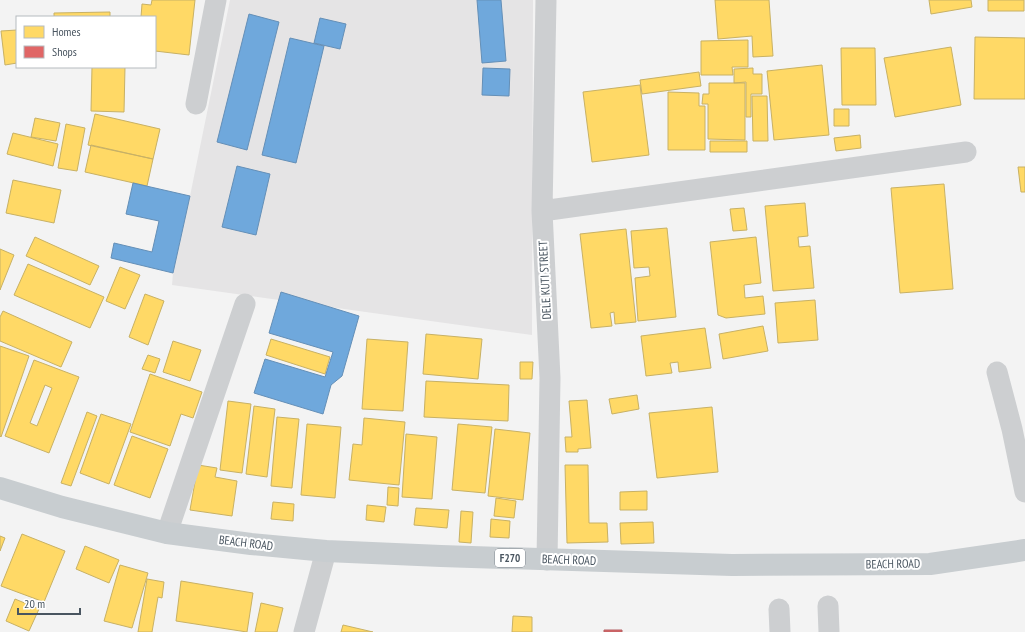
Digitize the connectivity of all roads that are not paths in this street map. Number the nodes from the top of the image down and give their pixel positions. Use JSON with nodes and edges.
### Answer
{"nodes":[{"id":1,"x":216,"y":0,"type":"edge"},
{"id":2,"x":546,"y":0,"type":"edge"},
{"id":3,"x":196,"y":104,"type":"dead end"},
{"id":4,"x":966,"y":152,"type":"dead end"},
{"id":5,"x":542,"y":211,"type":"junction"},
{"id":6,"x":244,"y":304,"type":"dead end"},
{"id":7,"x":997,"y":372,"type":"dead end"},
{"id":8,"x":1018,"y":428,"type":"edge"},
{"id":9,"x":0,"y":488,"type":"edge"},
{"id":10,"x":1025,"y":488,"type":"edge"},
{"id":11,"x":166,"y":533,"type":"junction"},
{"id":12,"x":1025,"y":550,"type":"edge"},
{"id":13,"x":326,"y":551,"type":"junction"},
{"id":14,"x":547,"y":560,"type":"junction"},
{"id":15,"x":828,"y":606,"type":"dead end"},
{"id":16,"x":779,"y":609,"type":"dead end"},
{"id":17,"x":304,"y":632,"type":"edge"},
{"id":18,"x":780,"y":632,"type":"edge"},
{"id":19,"x":830,"y":632,"type":"edge"}],
"edges":[{"from":1,"to":3,"type":"street"},
{"from":2,"to":5,"type":"street","name":"DELE KUTI STREET"},
{"from":4,"to":5,"type":"street"},
{"from":5,"to":14,"type":"street","name":"DELE KUTI STREET"},
{"from":6,"to":11,"type":"street"},
{"from":7,"to":8,"type":"street"},
{"from":8,"to":10,"type":"street"},
{"from":9,"to":11,"type":"main road","name":"BEACH ROAD","number":"F270"},
{"from":11,"to":13,"type":"main road","name":"BEACH ROAD","number":"F270"},
{"from":12,"to":14,"type":"main road","name":"BEACH ROAD","number":"F270"},
{"from":13,"to":14,"type":"main road","name":"BEACH ROAD","number":"F270"},
{"from":13,"to":17,"type":"street"},
{"from":15,"to":19,"type":"street"},
{"from":16,"to":18,"type":"street"}]}
